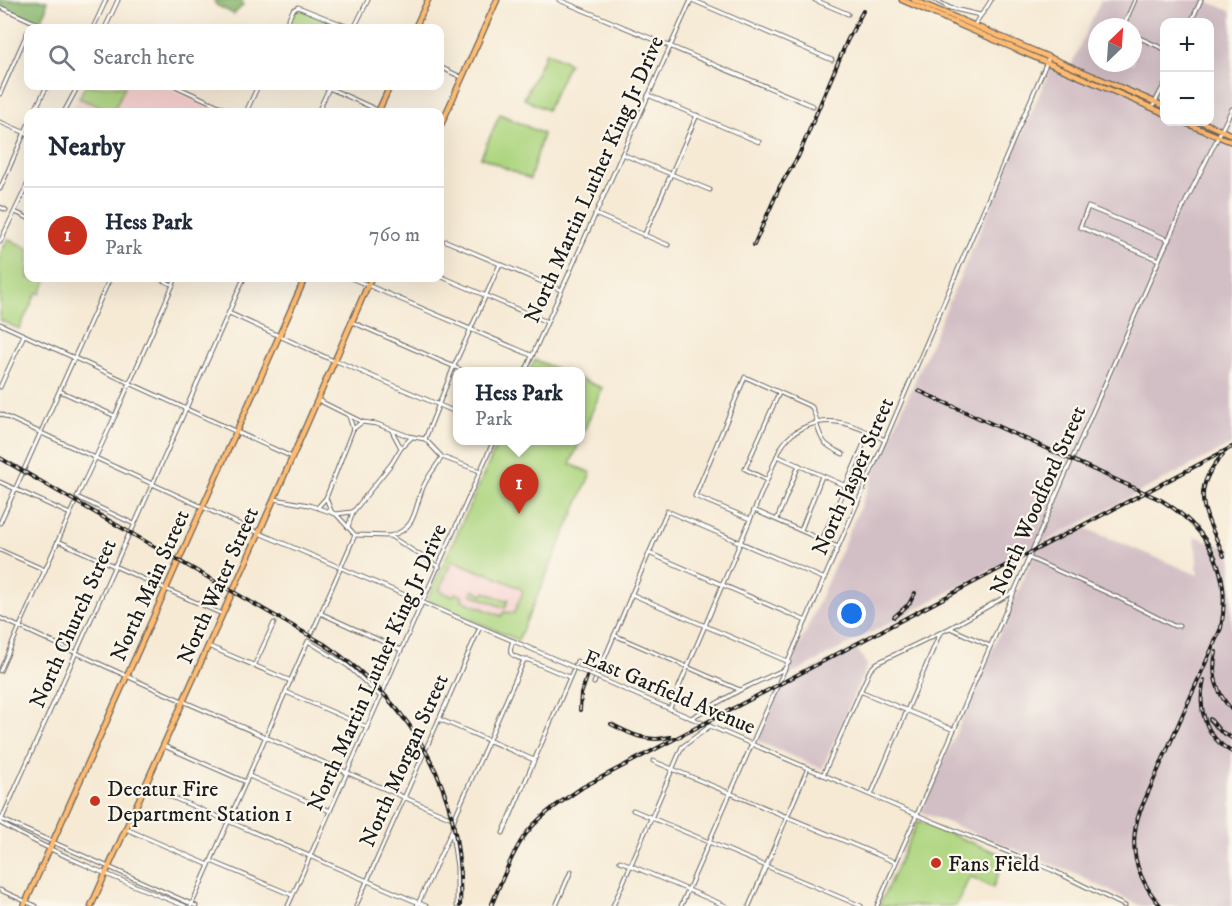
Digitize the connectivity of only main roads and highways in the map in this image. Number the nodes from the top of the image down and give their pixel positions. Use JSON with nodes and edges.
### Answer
{"nodes":[{"id":1,"x":428,"y":0,"type":"edge"},
{"id":2,"x":497,"y":0,"type":"edge"},
{"id":3,"x":902,"y":0,"type":"edge"},
{"id":4,"x":914,"y":0,"type":"edge"},
{"id":5,"x":417,"y":24,"type":"edge"},
{"id":6,"x":973,"y":28,"type":"junction"},
{"id":7,"x":1048,"y":60,"type":"junction"},
{"id":8,"x":388,"y":90,"type":"edge"},
{"id":9,"x":1160,"y":104,"type":"edge"},
{"id":10,"x":381,"y":108,"type":"edge"},
{"id":11,"x":1160,"y":111,"type":"edge"},
{"id":12,"x":444,"y":117,"type":"edge"},
{"id":13,"x":1196,"y":126,"type":"edge"},
{"id":14,"x":1209,"y":126,"type":"edge"},
{"id":15,"x":1220,"y":133,"type":"junction"},
{"id":16,"x":1232,"y":135,"type":"edge"},
{"id":17,"x":1232,"y":142,"type":"edge"},
{"id":18,"x":303,"y":282,"type":"edge"},
{"id":19,"x":369,"y":282,"type":"edge"},
{"id":20,"x":25,"y":904,"type":"edge"},
{"id":21,"x":92,"y":906,"type":"edge"}],
"edges":[{"from":1,"to":5,"type":"main road"},
{"from":2,"to":12,"type":"main road"},
{"from":3,"to":6,"type":"main road"},
{"from":4,"to":6,"type":"main road"},
{"from":6,"to":7,"type":"main road"},
{"from":7,"to":9,"type":"main road"},
{"from":7,"to":11,"type":"main road"},
{"from":8,"to":10,"type":"main road"},
{"from":13,"to":15,"type":"main road"},
{"from":14,"to":15,"type":"main road"},
{"from":15,"to":16,"type":"main road"},
{"from":15,"to":17,"type":"main road"},
{"from":18,"to":20,"type":"main road","name":"North Main Street"},
{"from":19,"to":21,"type":"main road","name":"North Water Street"}]}
